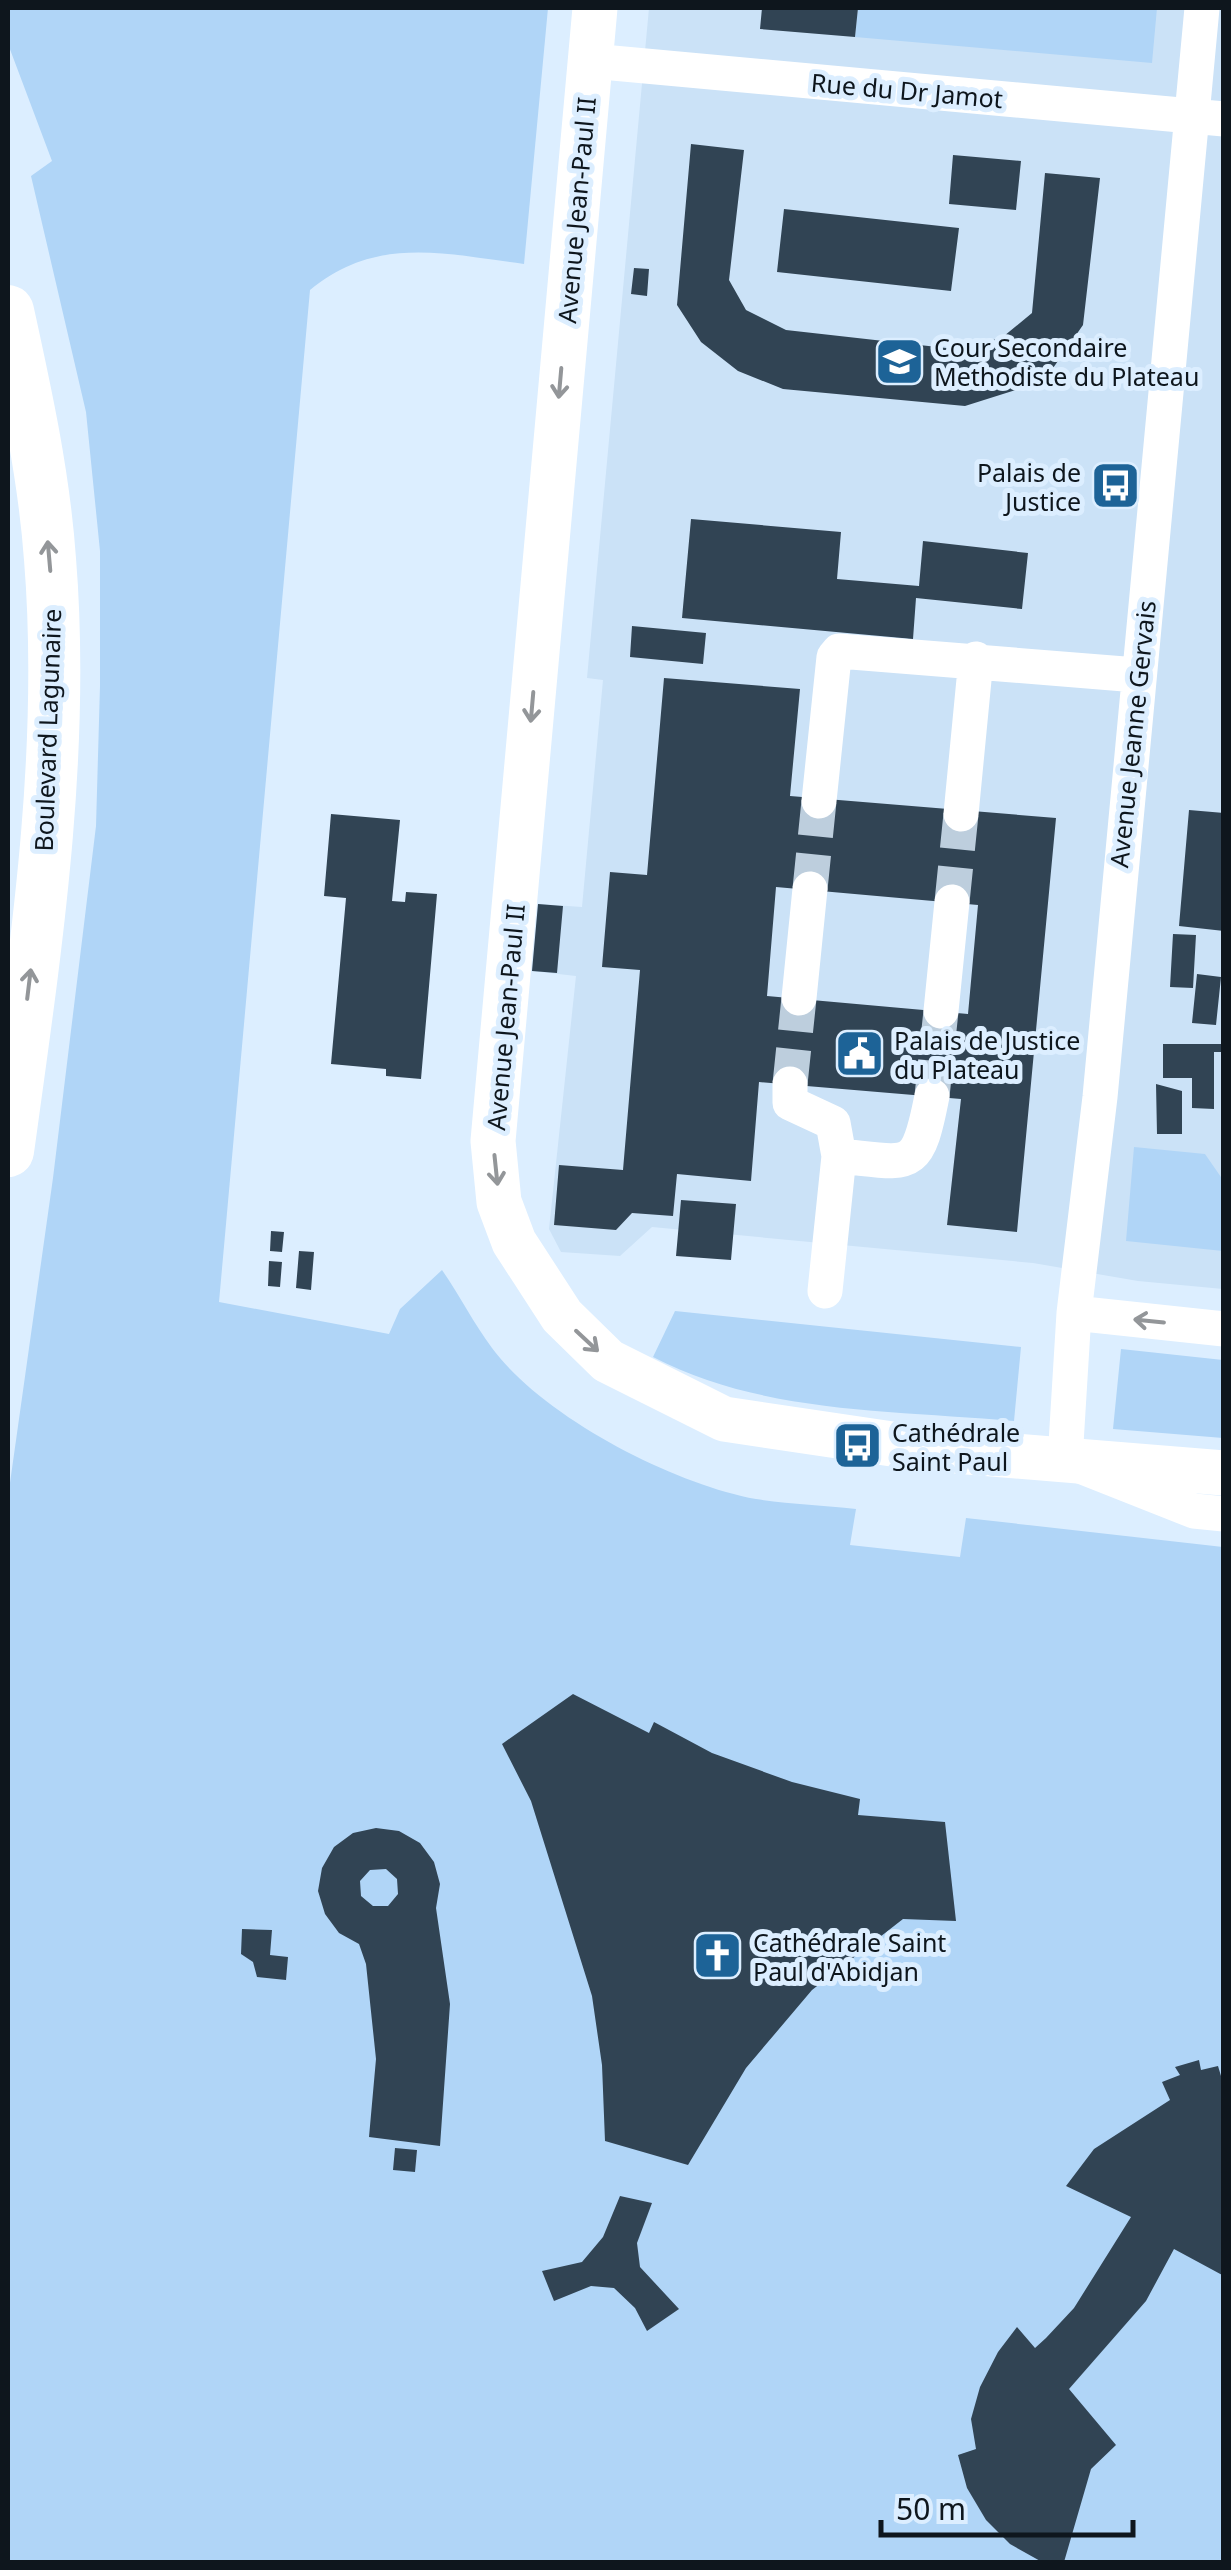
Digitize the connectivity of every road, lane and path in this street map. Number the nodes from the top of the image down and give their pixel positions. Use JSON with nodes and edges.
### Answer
{"nodes":[{"id":1,"x":596,"y":8,"type":"edge"},
{"id":2,"x":1202,"y":8,"type":"edge"},
{"id":3,"x":591,"y":61,"type":"junction"},
{"id":4,"x":1207,"y":118,"type":"edge"},
{"id":5,"x":8,"y":311,"type":"edge"},
{"id":6,"x":976,"y":659,"type":"junction"},
{"id":7,"x":1137,"y":676,"type":"junction"},
{"id":8,"x":819,"y":801,"type":"tunnel mouth"},
{"id":9,"x":961,"y":814,"type":"tunnel mouth"},
{"id":10,"x":810,"y":889,"type":"tunnel mouth"},
{"id":11,"x":952,"y":902,"type":"tunnel mouth"},
{"id":12,"x":799,"y":998,"type":"tunnel mouth"},
{"id":13,"x":941,"y":1011,"type":"tunnel mouth"},
{"id":14,"x":790,"y":1084,"type":"dead end"},
{"id":15,"x":932,"y":1096,"type":"tunnel mouth"},
{"id":16,"x":8,"y":1150,"type":"edge"},
{"id":17,"x":839,"y":1156,"type":"junction"},
{"id":18,"x":825,"y":1291,"type":"dead end"},
{"id":19,"x":1074,"y":1313,"type":"junction"},
{"id":20,"x":1224,"y":1329,"type":"edge"},
{"id":21,"x":1065,"y":1460,"type":"junction"},
{"id":22,"x":1224,"y":1473,"type":"edge"},
{"id":23,"x":1224,"y":1514,"type":"edge"}],
"edges":[{"from":1,"to":3,"type":"main road","name":"Avenue Jean-Paul II"},
{"from":2,"to":4,"type":"street","name":"Avenue Jeanne Gervais"},
{"from":3,"to":4,"type":"street","name":"Rue du Dr Jamot"},
{"from":3,"to":21,"type":"main road","name":"Avenue Jean-Paul II","one_way":true},
{"from":4,"to":7,"type":"street","name":"Avenue Jeanne Gervais"},
{"from":16,"to":5,"type":"highway","name":"Boulevard Lagunaire","one_way":true},
{"from":6,"to":7,"type":"street"},
{"from":6,"to":8,"type":"street"},
{"from":6,"to":9,"type":"street"},
{"from":7,"to":19,"type":"street","name":"Avenue Jeanne Gervais"},
{"from":10,"to":12,"type":"street"},
{"from":11,"to":13,"type":"street"},
{"from":14,"to":17,"type":"street"},
{"from":15,"to":17,"type":"street"},
{"from":17,"to":18,"type":"street"},
{"from":20,"to":19,"type":"street","one_way":true},
{"from":19,"to":21,"type":"street","name":"Avenue Jeanne Gervais"},
{"from":21,"to":22,"type":"main road","name":"Avenue Jean-Paul II"},
{"from":21,"to":23,"type":"street"}]}
